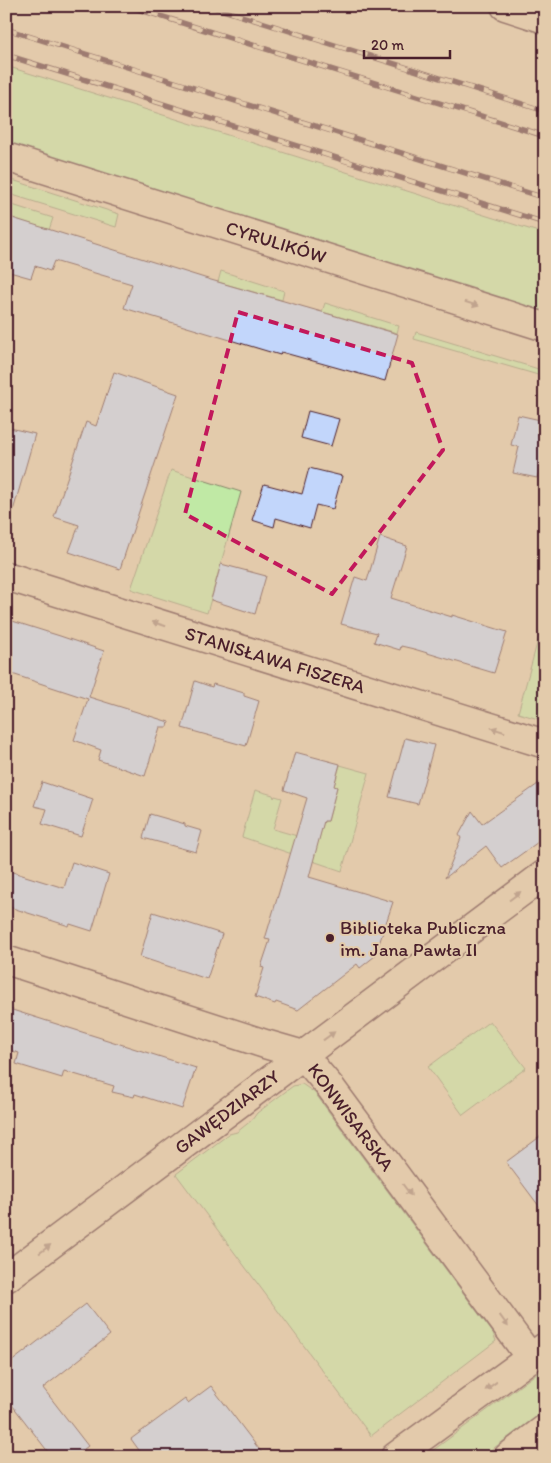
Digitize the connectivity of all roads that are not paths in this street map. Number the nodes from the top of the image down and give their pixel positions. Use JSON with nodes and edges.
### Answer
{"nodes":[{"id":1,"x":505,"y":6,"type":"edge"},
{"id":2,"x":545,"y":19,"type":"edge"},
{"id":3,"x":6,"y":157,"type":"edge"},
{"id":4,"x":545,"y":327,"type":"edge"},
{"id":5,"x":6,"y":576,"type":"edge"},
{"id":6,"x":545,"y":744,"type":"edge"},
{"id":7,"x":545,"y":874,"type":"edge"},
{"id":8,"x":6,"y":960,"type":"edge"},
{"id":9,"x":303,"y":1054,"type":"junction"},
{"id":10,"x":6,"y":1278,"type":"edge"},
{"id":11,"x":537,"y":1352,"type":"edge"},
{"id":12,"x":545,"y":1429,"type":"edge"},
{"id":13,"x":395,"y":1457,"type":"edge"},
{"id":14,"x":508,"y":1457,"type":"edge"}],
"edges":[{"from":1,"to":2,"type":"street"},
{"from":3,"to":4,"type":"street","name":"CYRULIKÓW","one_way":true},
{"from":6,"to":5,"type":"street","name":"STANISŁAWA FISZERA","one_way":true},
{"from":9,"to":7,"type":"street","name":"GAWĘDZIARZY","one_way":true},
{"from":8,"to":9,"type":"street","name":"KONWISARSKA"},
{"from":10,"to":9,"type":"street","name":"GAWĘDZIARZY","one_way":true},
{"from":9,"to":11,"type":"street","name":"KONWISARSKA","one_way":true},
{"from":11,"to":13,"type":"street","one_way":true},
{"from":12,"to":14,"type":"street"}]}
